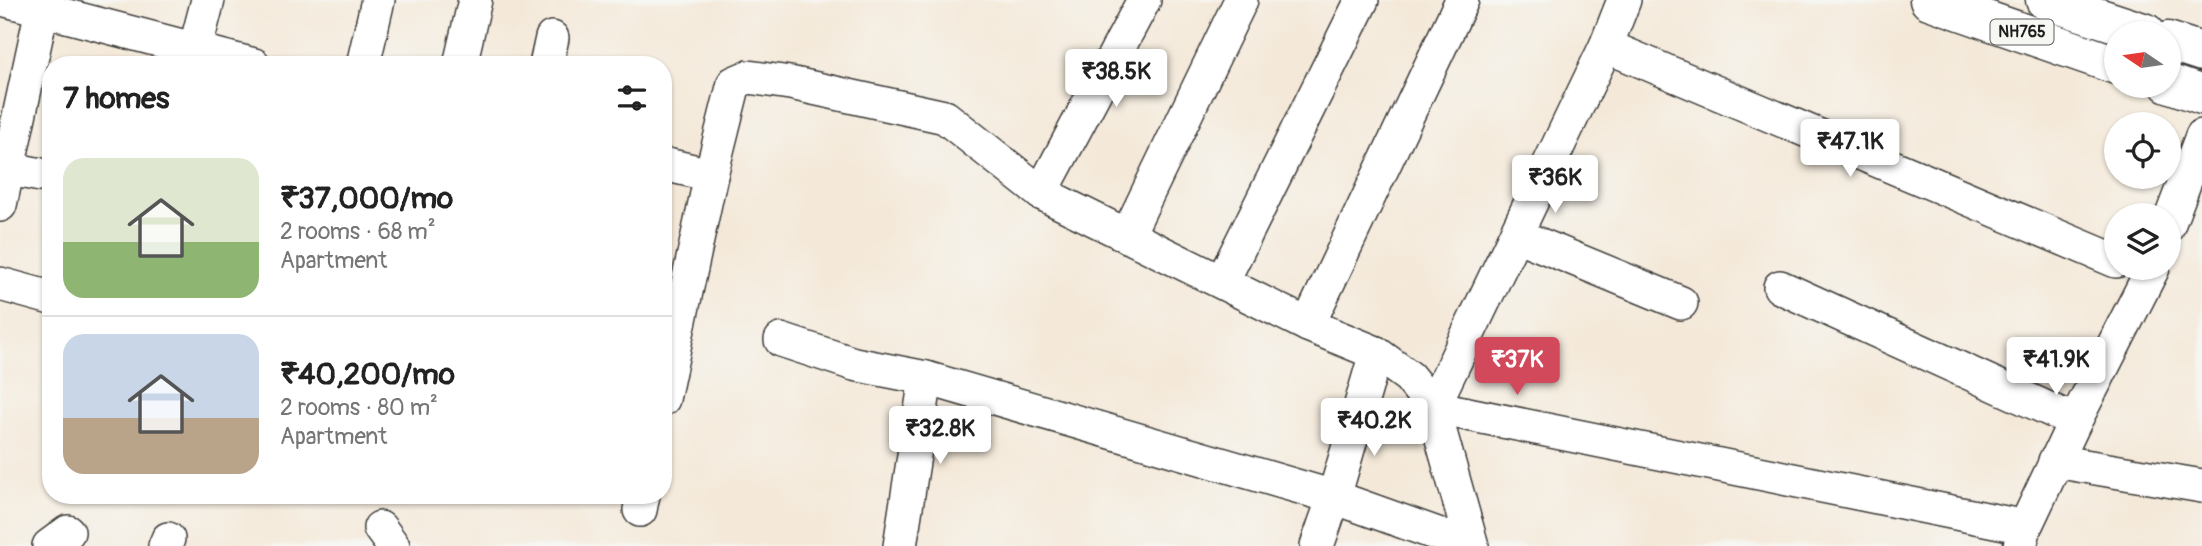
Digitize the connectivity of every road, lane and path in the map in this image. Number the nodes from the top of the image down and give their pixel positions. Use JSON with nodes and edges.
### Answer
{"nodes":[{"id":1,"x":6,"y":0,"type":"edge"},
{"id":2,"x":208,"y":0,"type":"edge"},
{"id":3,"x":378,"y":0,"type":"edge"},
{"id":4,"x":475,"y":0,"type":"edge"},
{"id":5,"x":1144,"y":0,"type":"edge"},
{"id":6,"x":1241,"y":0,"type":"edge"},
{"id":7,"x":1362,"y":0,"type":"edge"},
{"id":8,"x":1462,"y":0,"type":"edge"},
{"id":9,"x":1624,"y":0,"type":"edge"},
{"id":10,"x":1929,"y":0,"type":"edge"},
{"id":11,"x":2045,"y":0,"type":"edge"},
{"id":12,"x":43,"y":5,"type":"edge"},
{"id":13,"x":2109,"y":21,"type":"edge"},
{"id":14,"x":2181,"y":45,"type":"edge"},
{"id":15,"x":1606,"y":46,"type":"junction"},
{"id":16,"x":195,"y":50,"type":"junction"},
{"id":17,"x":2202,"y":52,"type":"edge"},
{"id":18,"x":219,"y":56,"type":"edge"},
{"id":19,"x":365,"y":56,"type":"edge"},
{"id":20,"x":462,"y":56,"type":"edge"},
{"id":21,"x":2104,"y":61,"type":"edge"},
{"id":22,"x":2181,"y":88,"type":"edge"},
{"id":23,"x":2202,"y":95,"type":"edge"},
{"id":24,"x":2202,"y":136,"type":"edge"},
{"id":25,"x":672,"y":166,"type":"edge"},
{"id":26,"x":3,"y":167,"type":"edge"},
{"id":27,"x":42,"y":175,"type":"edge"},
{"id":28,"x":711,"y":175,"type":"junction"},
{"id":29,"x":1041,"y":193,"type":"junction"},
{"id":30,"x":2177,"y":203,"type":"edge"},
{"id":31,"x":0,"y":205,"type":"edge"},
{"id":32,"x":1516,"y":235,"type":"junction"},
{"id":33,"x":1127,"y":236,"type":"junction"},
{"id":34,"x":2104,"y":256,"type":"edge"},
{"id":35,"x":2140,"y":280,"type":"edge"},
{"id":36,"x":1222,"y":282,"type":"junction"},
{"id":37,"x":0,"y":284,"type":"edge"},
{"id":38,"x":1780,"y":287,"type":"dead end"},
{"id":39,"x":674,"y":295,"type":"edge"},
{"id":40,"x":42,"y":296,"type":"edge"},
{"id":41,"x":1681,"y":303,"type":"dead end"},
{"id":42,"x":672,"y":314,"type":"edge"},
{"id":43,"x":1308,"y":325,"type":"junction"},
{"id":44,"x":780,"y":340,"type":"dead end"},
{"id":45,"x":1376,"y":353,"type":"junction"},
{"id":46,"x":926,"y":378,"type":"junction"},
{"id":47,"x":1433,"y":407,"type":"junction"},
{"id":48,"x":2075,"y":421,"type":"junction"},
{"id":49,"x":2055,"y":461,"type":"junction"},
{"id":50,"x":2202,"y":486,"type":"edge"},
{"id":51,"x":1334,"y":497,"type":"junction"},
{"id":52,"x":2023,"y":536,"type":"edge"},
{"id":53,"x":900,"y":546,"type":"edge"},
{"id":54,"x":1317,"y":546,"type":"edge"},
{"id":55,"x":1471,"y":546,"type":"edge"}],
"edges":[{"from":1,"to":12,"type":"street"},
{"from":2,"to":16,"type":"street"},
{"from":3,"to":19,"type":"street"},
{"from":4,"to":20,"type":"street"},
{"from":5,"to":29,"type":"street"},
{"from":6,"to":33,"type":"street"},
{"from":7,"to":36,"type":"street"},
{"from":8,"to":43,"type":"street"},
{"from":9,"to":15,"type":"street"},
{"from":10,"to":21,"type":"highway","number":"NH765"},
{"from":11,"to":13,"type":"highway","number":"NH765"},
{"from":12,"to":16,"type":"street"},
{"from":12,"to":26,"type":"street"},
{"from":14,"to":17,"type":"highway"},
{"from":15,"to":32,"type":"street"},
{"from":15,"to":34,"type":"street"},
{"from":16,"to":18,"type":"street"},
{"from":22,"to":23,"type":"highway"},
{"from":24,"to":30,"type":"street"},
{"from":25,"to":28,"type":"street"},
{"from":26,"to":27,"type":"street"},
{"from":26,"to":31,"type":"street"},
{"from":28,"to":29,"type":"street"},
{"from":28,"to":39,"type":"street"},
{"from":29,"to":33,"type":"street"},
{"from":32,"to":41,"type":"street"},
{"from":32,"to":47,"type":"street"},
{"from":33,"to":36,"type":"street"},
{"from":35,"to":48,"type":"street"},
{"from":36,"to":43,"type":"street"},
{"from":37,"to":40,"type":"street"},
{"from":38,"to":48,"type":"street"},
{"from":39,"to":42,"type":"street"},
{"from":43,"to":45,"type":"street"},
{"from":44,"to":46,"type":"street"},
{"from":45,"to":47,"type":"street"},
{"from":45,"to":51,"type":"street"},
{"from":46,"to":51,"type":"street"},
{"from":46,"to":53,"type":"street"},
{"from":47,"to":52,"type":"street"},
{"from":47,"to":55,"type":"street"},
{"from":48,"to":49,"type":"street"},
{"from":49,"to":50,"type":"street"},
{"from":49,"to":52,"type":"street"},
{"from":51,"to":54,"type":"street"},
{"from":51,"to":55,"type":"street"}]}
